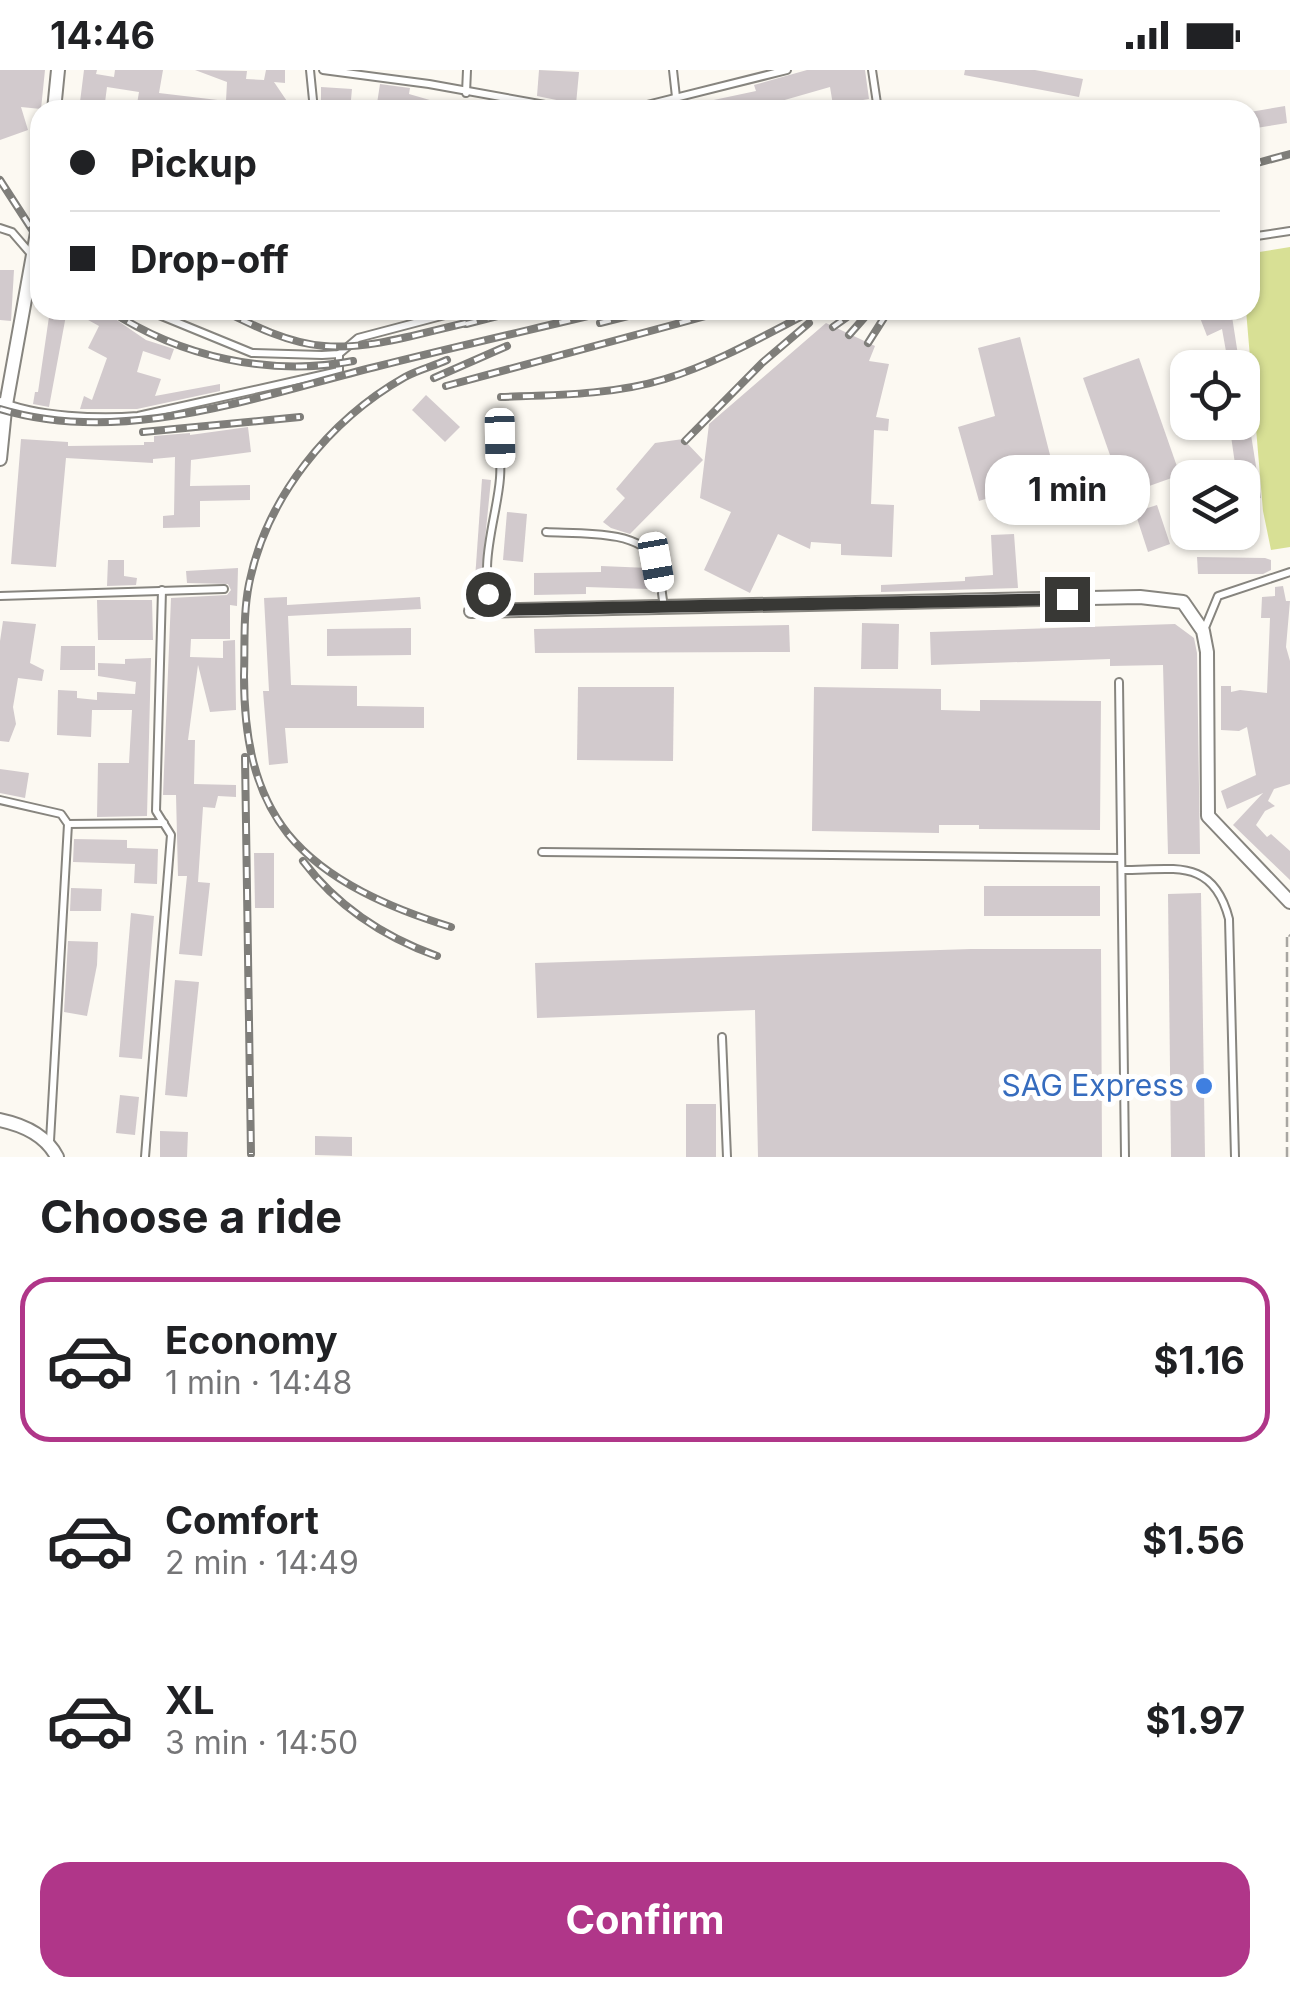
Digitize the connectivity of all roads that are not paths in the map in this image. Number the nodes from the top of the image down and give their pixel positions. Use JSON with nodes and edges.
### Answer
{"nodes":[{"id":1,"x":58,"y":70,"type":"edge"},
{"id":2,"x":310,"y":70,"type":"edge"},
{"id":3,"x":323,"y":70,"type":"edge"},
{"id":4,"x":467,"y":70,"type":"edge"},
{"id":5,"x":673,"y":70,"type":"edge"},
{"id":6,"x":787,"y":70,"type":"edge"},
{"id":7,"x":872,"y":70,"type":"edge"},
{"id":8,"x":466,"y":93,"type":"junction"},
{"id":9,"x":676,"y":97,"type":"junction"},
{"id":10,"x":55,"y":100,"type":"edge"},
{"id":11,"x":313,"y":100,"type":"edge"},
{"id":12,"x":510,"y":100,"type":"edge"},
{"id":13,"x":665,"y":100,"type":"edge"},
{"id":14,"x":876,"y":100,"type":"edge"},
{"id":15,"x":0,"y":228,"type":"edge"},
{"id":16,"x":1290,"y":231,"type":"edge"},
{"id":17,"x":1260,"y":236,"type":"edge"},
{"id":18,"x":30,"y":253,"type":"edge"},
{"id":19,"x":30,"y":265,"type":"edge"},
{"id":20,"x":171,"y":320,"type":"edge"},
{"id":21,"x":426,"y":320,"type":"edge"},
{"id":22,"x":339,"y":354,"type":"junction"},
{"id":23,"x":3,"y":403,"type":"edge"},
{"id":24,"x":500,"y":438,"type":"dead end"},
{"id":25,"x":0,"y":459,"type":"edge"},
{"id":26,"x":546,"y":532,"type":"dead end"},
{"id":27,"x":1290,"y":572,"type":"edge"},
{"id":28,"x":224,"y":589,"type":"dead end"},
{"id":29,"x":162,"y":590,"type":"junction"},
{"id":30,"x":0,"y":596,"type":"edge"},
{"id":31,"x":664,"y":608,"type":"junction"},
{"id":32,"x":496,"y":610,"type":"junction"},
{"id":33,"x":471,"y":611,"type":"dead end"},
{"id":34,"x":1203,"y":631,"type":"junction"},
{"id":35,"x":1119,"y":682,"type":"dead end"},
{"id":36,"x":0,"y":800,"type":"edge"},
{"id":37,"x":68,"y":824,"type":"junction"},
{"id":38,"x":166,"y":824,"type":"junction"},
{"id":39,"x":542,"y":852,"type":"dead end"},
{"id":40,"x":1121,"y":858,"type":"junction"},
{"id":41,"x":1121,"y":870,"type":"junction"},
{"id":42,"x":1290,"y":902,"type":"edge"},
{"id":43,"x":722,"y":1037,"type":"dead end"},
{"id":44,"x":0,"y":1120,"type":"edge"},
{"id":45,"x":50,"y":1142,"type":"junction"},
{"id":46,"x":57,"y":1157,"type":"edge"},
{"id":47,"x":146,"y":1157,"type":"edge"},
{"id":48,"x":726,"y":1157,"type":"edge"},
{"id":49,"x":1125,"y":1157,"type":"edge"},
{"id":50,"x":1236,"y":1157,"type":"edge"}],
"edges":[{"from":1,"to":10,"type":"street"},
{"from":2,"to":11,"type":"lane"},
{"from":3,"to":8,"type":"lane"},
{"from":4,"to":8,"type":"lane"},
{"from":5,"to":9,"type":"lane"},
{"from":6,"to":9,"type":"lane"},
{"from":7,"to":14,"type":"lane"},
{"from":8,"to":12,"type":"lane"},
{"from":9,"to":13,"type":"lane"},
{"from":15,"to":18,"type":"lane"},
{"from":16,"to":17,"type":"lane"},
{"from":19,"to":23,"type":"street"},
{"from":20,"to":22,"type":"lane"},
{"from":21,"to":22,"type":"lane"},
{"from":22,"to":23,"type":"lane"},
{"from":23,"to":25,"type":"street"},
{"from":24,"to":32,"type":"lane"},
{"from":26,"to":31,"type":"lane"},
{"from":27,"to":34,"type":"lane"},
{"from":28,"to":29,"type":"lane"},
{"from":29,"to":30,"type":"lane"},
{"from":29,"to":38,"type":"lane"},
{"from":31,"to":32,"type":"street"},
{"from":31,"to":34,"type":"street"},
{"from":32,"to":33,"type":"street"},
{"from":34,"to":42,"type":"street"},
{"from":35,"to":40,"type":"lane"},
{"from":36,"to":37,"type":"lane"},
{"from":37,"to":38,"type":"lane"},
{"from":37,"to":45,"type":"lane"},
{"from":38,"to":47,"type":"lane"},
{"from":39,"to":40,"type":"lane"},
{"from":40,"to":41,"type":"lane"},
{"from":41,"to":49,"type":"lane"},
{"from":41,"to":50,"type":"lane"},
{"from":43,"to":48,"type":"lane"},
{"from":44,"to":45,"type":"street"},
{"from":45,"to":46,"type":"street"}]}
